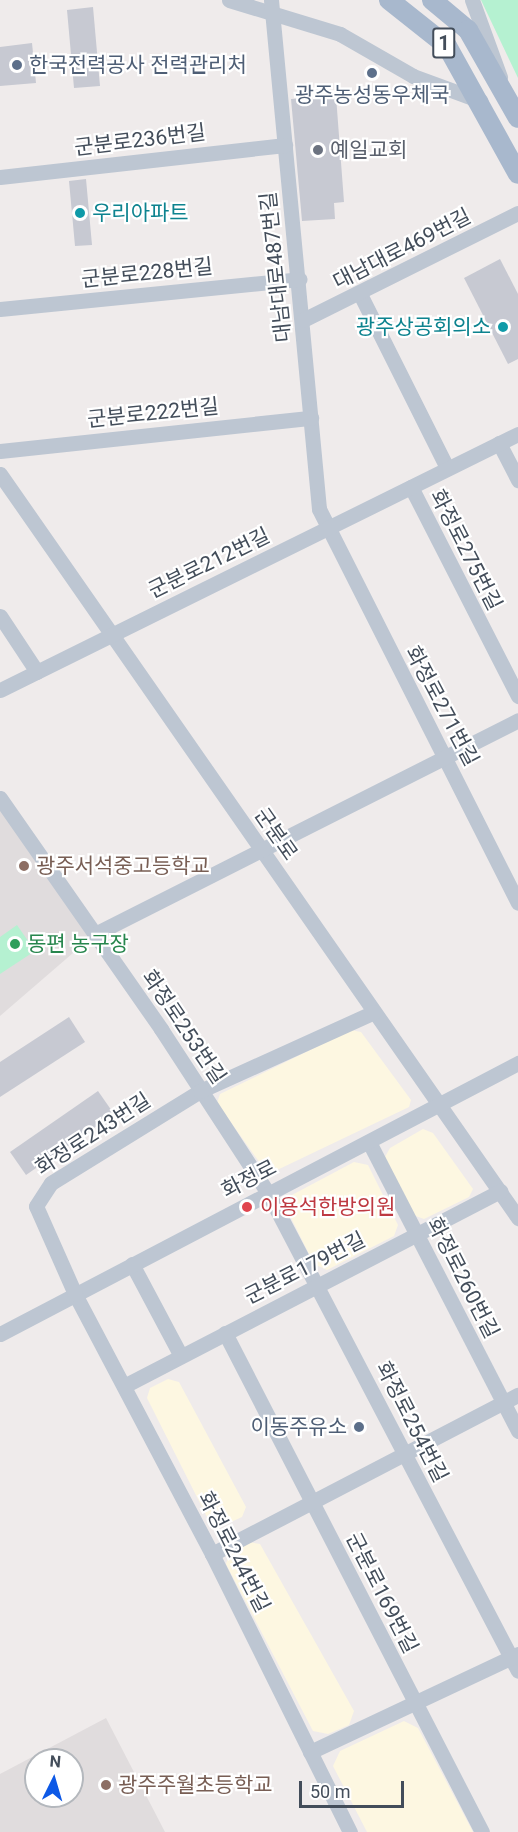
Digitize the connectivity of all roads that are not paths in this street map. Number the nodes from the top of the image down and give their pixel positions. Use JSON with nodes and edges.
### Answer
{"nodes":[{"id":1,"x":229,"y":0,"type":"edge"},
{"id":2,"x":389,"y":0,"type":"edge"},
{"id":3,"x":432,"y":0,"type":"edge"},
{"id":4,"x":472,"y":0,"type":"edge"},
{"id":5,"x":271,"y":5,"type":"edge"},
{"id":6,"x":502,"y":89,"type":"junction"},
{"id":7,"x":481,"y":101,"type":"junction"},
{"id":8,"x":518,"y":118,"type":"edge"},
{"id":9,"x":285,"y":145,"type":"junction"},
{"id":10,"x":518,"y":174,"type":"edge"},
{"id":11,"x":0,"y":177,"type":"edge"},
{"id":12,"x":518,"y":213,"type":"edge"},
{"id":13,"x":299,"y":279,"type":"junction"},
{"id":14,"x":360,"y":294,"type":"junction"},
{"id":15,"x":0,"y":309,"type":"edge"},
{"id":16,"x":303,"y":320,"type":"junction"},
{"id":17,"x":311,"y":418,"type":"junction"},
{"id":18,"x":518,"y":434,"type":"edge"},
{"id":19,"x":500,"y":443,"type":"junction"},
{"id":20,"x":0,"y":451,"type":"edge"},
{"id":21,"x":447,"y":468,"type":"junction"},
{"id":22,"x":0,"y":474,"type":"edge"},
{"id":23,"x":518,"y":480,"type":"edge"},
{"id":24,"x":411,"y":487,"type":"junction"},
{"id":25,"x":327,"y":529,"type":"junction"},
{"id":26,"x":0,"y":616,"type":"edge"},
{"id":27,"x":110,"y":634,"type":"junction"},
{"id":28,"x":37,"y":672,"type":"junction"},
{"id":29,"x":0,"y":690,"type":"edge"},
{"id":30,"x":518,"y":696,"type":"edge"},
{"id":31,"x":518,"y":720,"type":"edge"},
{"id":32,"x":446,"y":757,"type":"junction"},
{"id":33,"x":0,"y":798,"type":"edge"},
{"id":34,"x":259,"y":848,"type":"junction"},
{"id":35,"x":518,"y":903,"type":"edge"},
{"id":36,"x":95,"y":934,"type":"junction"},
{"id":37,"x":374,"y":1012,"type":"junction"},
{"id":38,"x":518,"y":1063,"type":"edge"},
{"id":39,"x":200,"y":1091,"type":"junction"},
{"id":40,"x":440,"y":1108,"type":"junction"},
{"id":41,"x":370,"y":1144,"type":"junction"},
{"id":42,"x":500,"y":1191,"type":"junction"},
{"id":43,"x":268,"y":1192,"type":"junction"},
{"id":44,"x":518,"y":1218,"type":"edge"},
{"id":45,"x":417,"y":1234,"type":"junction"},
{"id":46,"x":132,"y":1264,"type":"junction"},
{"id":47,"x":318,"y":1285,"type":"junction"},
{"id":48,"x":75,"y":1294,"type":"junction"},
{"id":49,"x":225,"y":1333,"type":"junction"},
{"id":50,"x":0,"y":1334,"type":"edge"},
{"id":51,"x":181,"y":1356,"type":"junction"},
{"id":52,"x":124,"y":1386,"type":"junction"},
{"id":53,"x":518,"y":1395,"type":"edge"},
{"id":54,"x":503,"y":1402,"type":"junction"},
{"id":55,"x":518,"y":1431,"type":"edge"},
{"id":56,"x":405,"y":1453,"type":"junction"},
{"id":57,"x":310,"y":1500,"type":"junction"},
{"id":58,"x":212,"y":1554,"type":"junction"},
{"id":59,"x":516,"y":1661,"type":"edge"},
{"id":60,"x":416,"y":1706,"type":"junction"},
{"id":61,"x":310,"y":1752,"type":"junction"},
{"id":62,"x":350,"y":1832,"type":"edge"},
{"id":63,"x":482,"y":1832,"type":"edge"}],
"edges":[{"from":1,"to":5,"type":"street"},
{"from":2,"to":7,"type":"main road","number":"1"},
{"from":3,"to":6,"type":"main road","number":"1"},
{"from":4,"to":6,"type":"street"},
{"from":5,"to":7,"type":"street"},
{"from":5,"to":9,"type":"street","name":"대남대로487번길"},
{"from":6,"to":8,"type":"main road","number":"1"},
{"from":7,"to":10,"type":"main road","number":"1"},
{"from":9,"to":11,"type":"street","name":"군분로236번길"},
{"from":9,"to":13,"type":"street","name":"대남대로487번길"},
{"from":12,"to":14,"type":"street","name":"대남대로469번길"},
{"from":13,"to":15,"type":"street","name":"군분로228번길"},
{"from":13,"to":16,"type":"street","name":"대남대로487번길"},
{"from":14,"to":16,"type":"street","name":"대남대로469번길"},
{"from":14,"to":21,"type":"street"},
{"from":16,"to":17,"type":"street","name":"대남대로487번길"},
{"from":17,"to":20,"type":"street","name":"군분로222번길"},
{"from":17,"to":25,"type":"street","name":"대남대로487번길"},
{"from":18,"to":19,"type":"street","name":"군분로212번길"},
{"from":19,"to":21,"type":"street","name":"군분로212번길"},
{"from":19,"to":23,"type":"street"},
{"from":21,"to":24,"type":"street","name":"군분로212번길"},
{"from":22,"to":27,"type":"street","name":"군분로"},
{"from":24,"to":25,"type":"street","name":"군분로212번길"},
{"from":24,"to":30,"type":"street","name":"화정로275번길"},
{"from":25,"to":27,"type":"street","name":"군분로212번길"},
{"from":25,"to":32,"type":"street","name":"화정로271번길"},
{"from":26,"to":28,"type":"street"},
{"from":27,"to":28,"type":"street","name":"군분로212번길"},
{"from":27,"to":34,"type":"street","name":"군분로"},
{"from":28,"to":29,"type":"street","name":"군분로212번길"},
{"from":31,"to":32,"type":"street"},
{"from":32,"to":34,"type":"street"},
{"from":32,"to":35,"type":"street","name":"화정로271번길"},
{"from":33,"to":36,"type":"street","name":"화정로253번길"},
{"from":34,"to":36,"type":"street"},
{"from":34,"to":37,"type":"street","name":"군분로"},
{"from":36,"to":39,"type":"street","name":"화정로253번길"},
{"from":37,"to":39,"type":"street","name":"화정로243번길"},
{"from":37,"to":40,"type":"street","name":"군분로"},
{"from":38,"to":40,"type":"street","name":"화정로"},
{"from":39,"to":43,"type":"street","name":"화정로253번길"},
{"from":39,"to":48,"type":"street","name":"화정로243번길"},
{"from":40,"to":41,"type":"street","name":"화정로"},
{"from":40,"to":42,"type":"street","name":"군분로"},
{"from":41,"to":43,"type":"street","name":"화정로"},
{"from":41,"to":45,"type":"street","name":"화정로260번길"},
{"from":42,"to":44,"type":"street","name":"군분로"},
{"from":42,"to":45,"type":"street","name":"군분로179번길"},
{"from":43,"to":46,"type":"street","name":"화정로"},
{"from":43,"to":47,"type":"street","name":"화정로254번길"},
{"from":45,"to":47,"type":"street","name":"군분로179번길"},
{"from":45,"to":54,"type":"street","name":"화정로260번길"},
{"from":46,"to":48,"type":"street","name":"화정로"},
{"from":46,"to":51,"type":"street"},
{"from":47,"to":49,"type":"street","name":"군분로179번길"},
{"from":47,"to":56,"type":"street","name":"화정로254번길"},
{"from":48,"to":50,"type":"street","name":"화정로"},
{"from":48,"to":52,"type":"street","name":"화정로244번길"},
{"from":49,"to":51,"type":"street","name":"군분로179번길"},
{"from":49,"to":57,"type":"street"},
{"from":51,"to":52,"type":"street","name":"군분로179번길"},
{"from":52,"to":58,"type":"street","name":"화정로244번길"},
{"from":53,"to":54,"type":"street"},
{"from":54,"to":55,"type":"street","name":"화정로260번길"},
{"from":54,"to":56,"type":"street"},
{"from":56,"to":57,"type":"street"},
{"from":56,"to":59,"type":"street","name":"화정로254번길"},
{"from":57,"to":58,"type":"street"},
{"from":57,"to":60,"type":"street","name":"군분로169번길"},
{"from":58,"to":61,"type":"street","name":"화정로244번길"},
{"from":59,"to":60,"type":"street"},
{"from":60,"to":61,"type":"street"},
{"from":60,"to":63,"type":"street","name":"군분로169번길"},
{"from":61,"to":62,"type":"street","name":"화정로244번길"}]}
